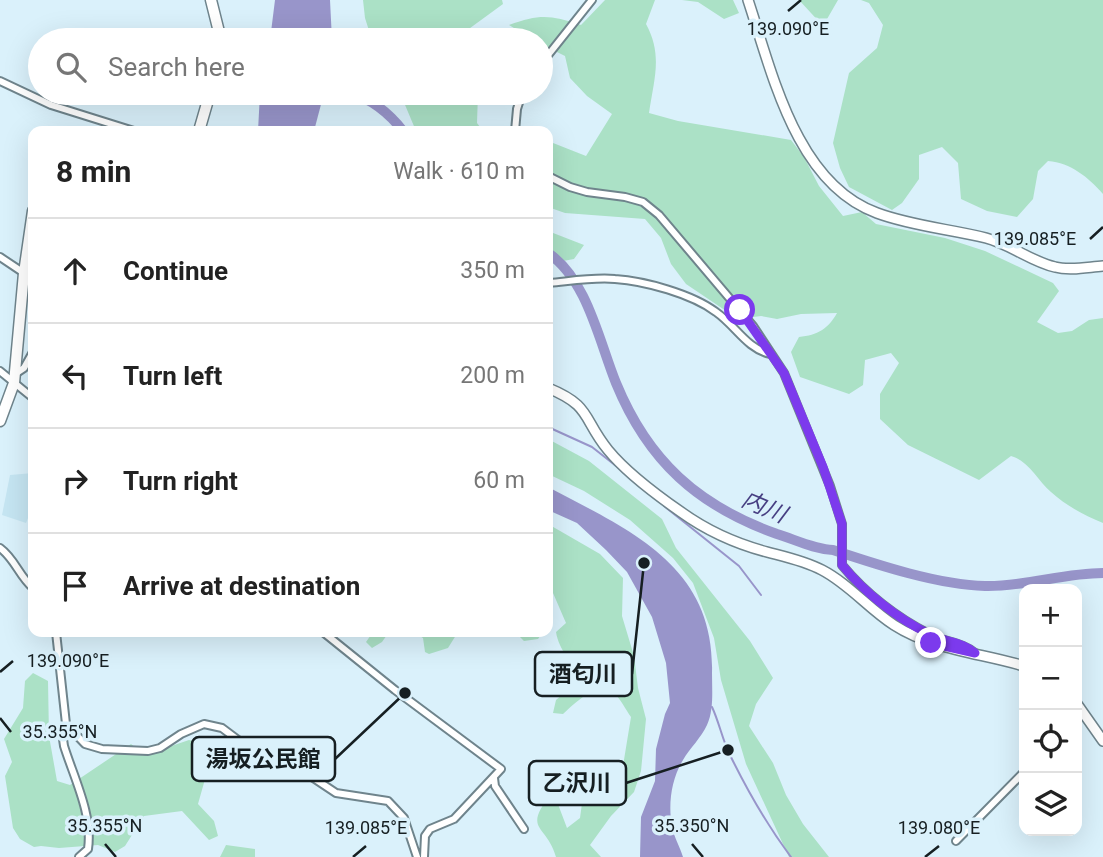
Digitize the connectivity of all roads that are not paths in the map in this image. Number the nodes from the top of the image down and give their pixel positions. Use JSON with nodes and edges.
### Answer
{"nodes":[{"id":1,"x":211,"y":0,"type":"edge"},
{"id":2,"x":592,"y":0,"type":"edge"},
{"id":3,"x":748,"y":0,"type":"edge"},
{"id":4,"x":218,"y":28,"type":"edge"},
{"id":5,"x":553,"y":49,"type":"edge"},
{"id":6,"x":0,"y":80,"type":"edge"},
{"id":7,"x":28,"y":94,"type":"edge"},
{"id":8,"x":51,"y":105,"type":"edge"},
{"id":9,"x":207,"y":105,"type":"edge"},
{"id":10,"x":518,"y":105,"type":"edge"},
{"id":11,"x":118,"y":126,"type":"edge"},
{"id":12,"x":201,"y":126,"type":"edge"},
{"id":13,"x":515,"y":126,"type":"edge"},
{"id":14,"x":553,"y":178,"type":"edge"},
{"id":15,"x":28,"y":245,"type":"edge"},
{"id":16,"x":0,"y":257,"type":"edge"},
{"id":17,"x":1103,"y":266,"type":"edge"},
{"id":18,"x":24,"y":273,"type":"junction"},
{"id":19,"x":553,"y":282,"type":"edge"},
{"id":20,"x":771,"y":354,"type":"junction"},
{"id":21,"x":28,"y":361,"type":"edge"},
{"id":22,"x":0,"y":371,"type":"edge"},
{"id":23,"x":15,"y":379,"type":"junction"},
{"id":24,"x":553,"y":390,"type":"edge"},
{"id":25,"x":28,"y":393,"type":"edge"},
{"id":26,"x":0,"y":421,"type":"edge"},
{"id":27,"x":0,"y":548,"type":"edge"},
{"id":28,"x":28,"y":584,"type":"edge"},
{"id":29,"x":56,"y":637,"type":"edge"},
{"id":30,"x":329,"y":637,"type":"edge"},
{"id":31,"x":975,"y":653,"type":"junction"},
{"id":32,"x":1019,"y":665,"type":"edge"},
{"id":33,"x":1081,"y":710,"type":"edge"},
{"id":34,"x":68,"y":728,"type":"junction"},
{"id":35,"x":1103,"y":741,"type":"edge"},
{"id":36,"x":1023,"y":773,"type":"edge"},
{"id":37,"x":494,"y":778,"type":"junction"},
{"id":38,"x":524,"y":829,"type":"dead end"},
{"id":39,"x":956,"y":841,"type":"dead end"},
{"id":40,"x":79,"y":857,"type":"edge"},
{"id":41,"x":417,"y":857,"type":"edge"},
{"id":42,"x":424,"y":857,"type":"edge"}],
"edges":[{"from":1,"to":4,"type":"main road"},
{"from":2,"to":5,"type":"street"},
{"from":3,"to":17,"type":"street"},
{"from":6,"to":7,"type":"street"},
{"from":8,"to":11,"type":"street"},
{"from":9,"to":12,"type":"main road"},
{"from":10,"to":13,"type":"street"},
{"from":14,"to":20,"type":"street"},
{"from":15,"to":18,"type":"main road"},
{"from":16,"to":18,"type":"street"},
{"from":18,"to":23,"type":"main road"},
{"from":19,"to":20,"type":"street"},
{"from":20,"to":31,"type":"street"},
{"from":21,"to":23,"type":"street"},
{"from":22,"to":23,"type":"street"},
{"from":23,"to":25,"type":"street"},
{"from":23,"to":26,"type":"main road"},
{"from":24,"to":31,"type":"street"},
{"from":27,"to":28,"type":"street"},
{"from":29,"to":34,"type":"street"},
{"from":30,"to":37,"type":"street"},
{"from":31,"to":32,"type":"street"},
{"from":33,"to":35,"type":"street"},
{"from":34,"to":40,"type":"street"},
{"from":34,"to":41,"type":"street"},
{"from":36,"to":39,"type":"street"},
{"from":37,"to":38,"type":"street"},
{"from":37,"to":42,"type":"street"}]}
